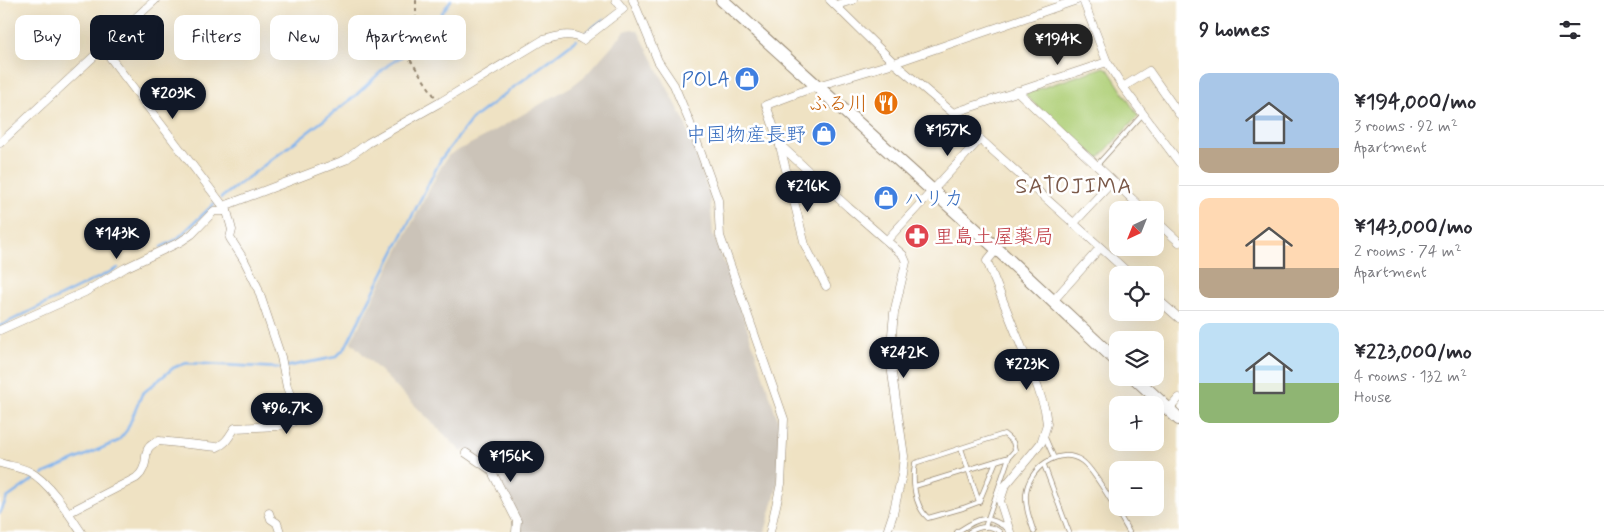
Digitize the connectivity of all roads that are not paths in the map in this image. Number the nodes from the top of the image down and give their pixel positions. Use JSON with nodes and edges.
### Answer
{"nodes":[{"id":1,"x":155,"y":0,"type":"edge"},
{"id":2,"x":633,"y":0,"type":"edge"},
{"id":3,"x":722,"y":0,"type":"edge"},
{"id":4,"x":852,"y":0,"type":"edge"},
{"id":5,"x":1077,"y":0,"type":"edge"},
{"id":6,"x":1083,"y":0,"type":"edge"},
{"id":7,"x":620,"y":1,"type":"edge"},
{"id":8,"x":833,"y":3,"type":"edge"},
{"id":9,"x":139,"y":15,"type":"edge"},
{"id":10,"x":90,"y":60,"type":"edge"},
{"id":11,"x":112,"y":60,"type":"edge"},
{"id":12,"x":894,"y":62,"type":"junction"},
{"id":13,"x":1107,"y":62,"type":"junction"},
{"id":14,"x":817,"y":86,"type":"junction"},
{"id":15,"x":1123,"y":87,"type":"junction"},
{"id":16,"x":1017,"y":91,"type":"junction"},
{"id":17,"x":953,"y":113,"type":"junction"},
{"id":18,"x":1143,"y":114,"type":"junction"},
{"id":19,"x":1179,"y":114,"type":"edge"},
{"id":20,"x":980,"y":139,"type":"junction"},
{"id":21,"x":0,"y":143,"type":"edge"},
{"id":22,"x":780,"y":145,"type":"junction"},
{"id":23,"x":1178,"y":160,"type":"edge"},
{"id":24,"x":1096,"y":166,"type":"junction"},
{"id":25,"x":1113,"y":181,"type":"junction"},
{"id":26,"x":932,"y":191,"type":"junction"},
{"id":27,"x":1134,"y":201,"type":"edge"},
{"id":28,"x":225,"y":208,"type":"junction"},
{"id":29,"x":1074,"y":224,"type":"junction"},
{"id":30,"x":1164,"y":228,"type":"edge"},
{"id":31,"x":887,"y":240,"type":"junction"},
{"id":32,"x":1179,"y":242,"type":"edge"},
{"id":33,"x":1100,"y":248,"type":"junction"},
{"id":34,"x":997,"y":249,"type":"junction"},
{"id":35,"x":1121,"y":266,"type":"edge"},
{"id":36,"x":826,"y":286,"type":"dead end"},
{"id":37,"x":1053,"y":301,"type":"junction"},
{"id":38,"x":1164,"y":305,"type":"edge"},
{"id":39,"x":1179,"y":318,"type":"edge"},
{"id":40,"x":0,"y":330,"type":"edge"},
{"id":41,"x":1109,"y":354,"type":"edge"},
{"id":42,"x":1144,"y":386,"type":"edge"},
{"id":43,"x":1179,"y":398,"type":"edge"},
{"id":44,"x":1169,"y":409,"type":"junction"},
{"id":45,"x":1179,"y":419,"type":"edge"},
{"id":46,"x":1044,"y":436,"type":"junction"},
{"id":47,"x":961,"y":448,"type":"junction"},
{"id":48,"x":466,"y":453,"type":"dead end"},
{"id":49,"x":1009,"y":458,"type":"junction"},
{"id":50,"x":1054,"y":458,"type":"junction"},
{"id":51,"x":996,"y":461,"type":"junction"},
{"id":52,"x":0,"y":463,"type":"edge"},
{"id":53,"x":1044,"y":465,"type":"junction"},
{"id":54,"x":968,"y":469,"type":"junction"},
{"id":55,"x":915,"y":486,"type":"junction"},
{"id":56,"x":979,"y":502,"type":"junction"},
{"id":57,"x":68,"y":512,"type":"junction"},
{"id":58,"x":269,"y":514,"type":"dead end"},
{"id":59,"x":988,"y":519,"type":"junction"},
{"id":60,"x":985,"y":527,"type":"junction"},
{"id":61,"x":1010,"y":531,"type":"edge"},
{"id":62,"x":81,"y":532,"type":"edge"},
{"id":63,"x":280,"y":532,"type":"edge"},
{"id":64,"x":516,"y":532,"type":"edge"},
{"id":65,"x":770,"y":532,"type":"edge"},
{"id":66,"x":887,"y":532,"type":"edge"},
{"id":67,"x":957,"y":532,"type":"edge"},
{"id":68,"x":969,"y":532,"type":"edge"},
{"id":69,"x":1000,"y":532,"type":"edge"},
{"id":70,"x":1034,"y":532,"type":"edge"},
{"id":71,"x":1068,"y":532,"type":"edge"},
{"id":72,"x":1129,"y":532,"type":"edge"}],
"edges":[{"from":1,"to":9,"type":"street"},
{"from":2,"to":65,"type":"street"},
{"from":3,"to":14,"type":"main road"},
{"from":4,"to":8,"type":"street"},
{"from":5,"to":12,"type":"street"},
{"from":6,"to":13,"type":"street"},
{"from":7,"to":28,"type":"street"},
{"from":8,"to":12,"type":"street"},
{"from":10,"to":21,"type":"street"},
{"from":11,"to":28,"type":"street"},
{"from":12,"to":14,"type":"street"},
{"from":12,"to":17,"type":"street"},
{"from":13,"to":15,"type":"street"},
{"from":13,"to":16,"type":"street"},
{"from":14,"to":22,"type":"street"},
{"from":14,"to":26,"type":"main road"},
{"from":15,"to":18,"type":"street"},
{"from":15,"to":19,"type":"street"},
{"from":16,"to":17,"type":"street"},
{"from":16,"to":24,"type":"street"},
{"from":17,"to":20,"type":"street"},
{"from":18,"to":23,"type":"street"},
{"from":18,"to":24,"type":"lane"},
{"from":20,"to":26,"type":"street"},
{"from":20,"to":29,"type":"street"},
{"from":22,"to":31,"type":"street"},
{"from":22,"to":36,"type":"street"},
{"from":24,"to":25,"type":"street"},
{"from":25,"to":27,"type":"street"},
{"from":25,"to":29,"type":"street"},
{"from":26,"to":31,"type":"street"},
{"from":26,"to":34,"type":"main road"},
{"from":28,"to":40,"type":"street"},
{"from":28,"to":57,"type":"street"},
{"from":29,"to":33,"type":"street"},
{"from":30,"to":32,"type":"street"},
{"from":31,"to":66,"type":"street"},
{"from":33,"to":35,"type":"street"},
{"from":33,"to":37,"type":"street"},
{"from":34,"to":37,"type":"main road"},
{"from":34,"to":46,"type":"street"},
{"from":37,"to":41,"type":"main road"},
{"from":38,"to":39,"type":"street"},
{"from":42,"to":44,"type":"main road"},
{"from":43,"to":44,"type":"street"},
{"from":44,"to":45,"type":"main road"},
{"from":46,"to":50,"type":"lane"},
{"from":46,"to":61,"type":"street"},
{"from":47,"to":49,"type":"lane"},
{"from":47,"to":54,"type":"lane"},
{"from":47,"to":55,"type":"lane"},
{"from":48,"to":64,"type":"street"},
{"from":49,"to":51,"type":"lane"},
{"from":49,"to":59,"type":"lane"},
{"from":50,"to":53,"type":"lane"},
{"from":50,"to":72,"type":"lane"},
{"from":51,"to":54,"type":"lane"},
{"from":51,"to":56,"type":"lane"},
{"from":52,"to":57,"type":"street"},
{"from":53,"to":70,"type":"lane"},
{"from":53,"to":71,"type":"lane"},
{"from":54,"to":55,"type":"lane"},
{"from":54,"to":56,"type":"lane"},
{"from":55,"to":56,"type":"lane"},
{"from":57,"to":62,"type":"street"},
{"from":58,"to":63,"type":"street"},
{"from":59,"to":60,"type":"lane"},
{"from":59,"to":61,"type":"lane"},
{"from":59,"to":67,"type":"lane"},
{"from":60,"to":68,"type":"lane"},
{"from":60,"to":69,"type":"lane"}]}
